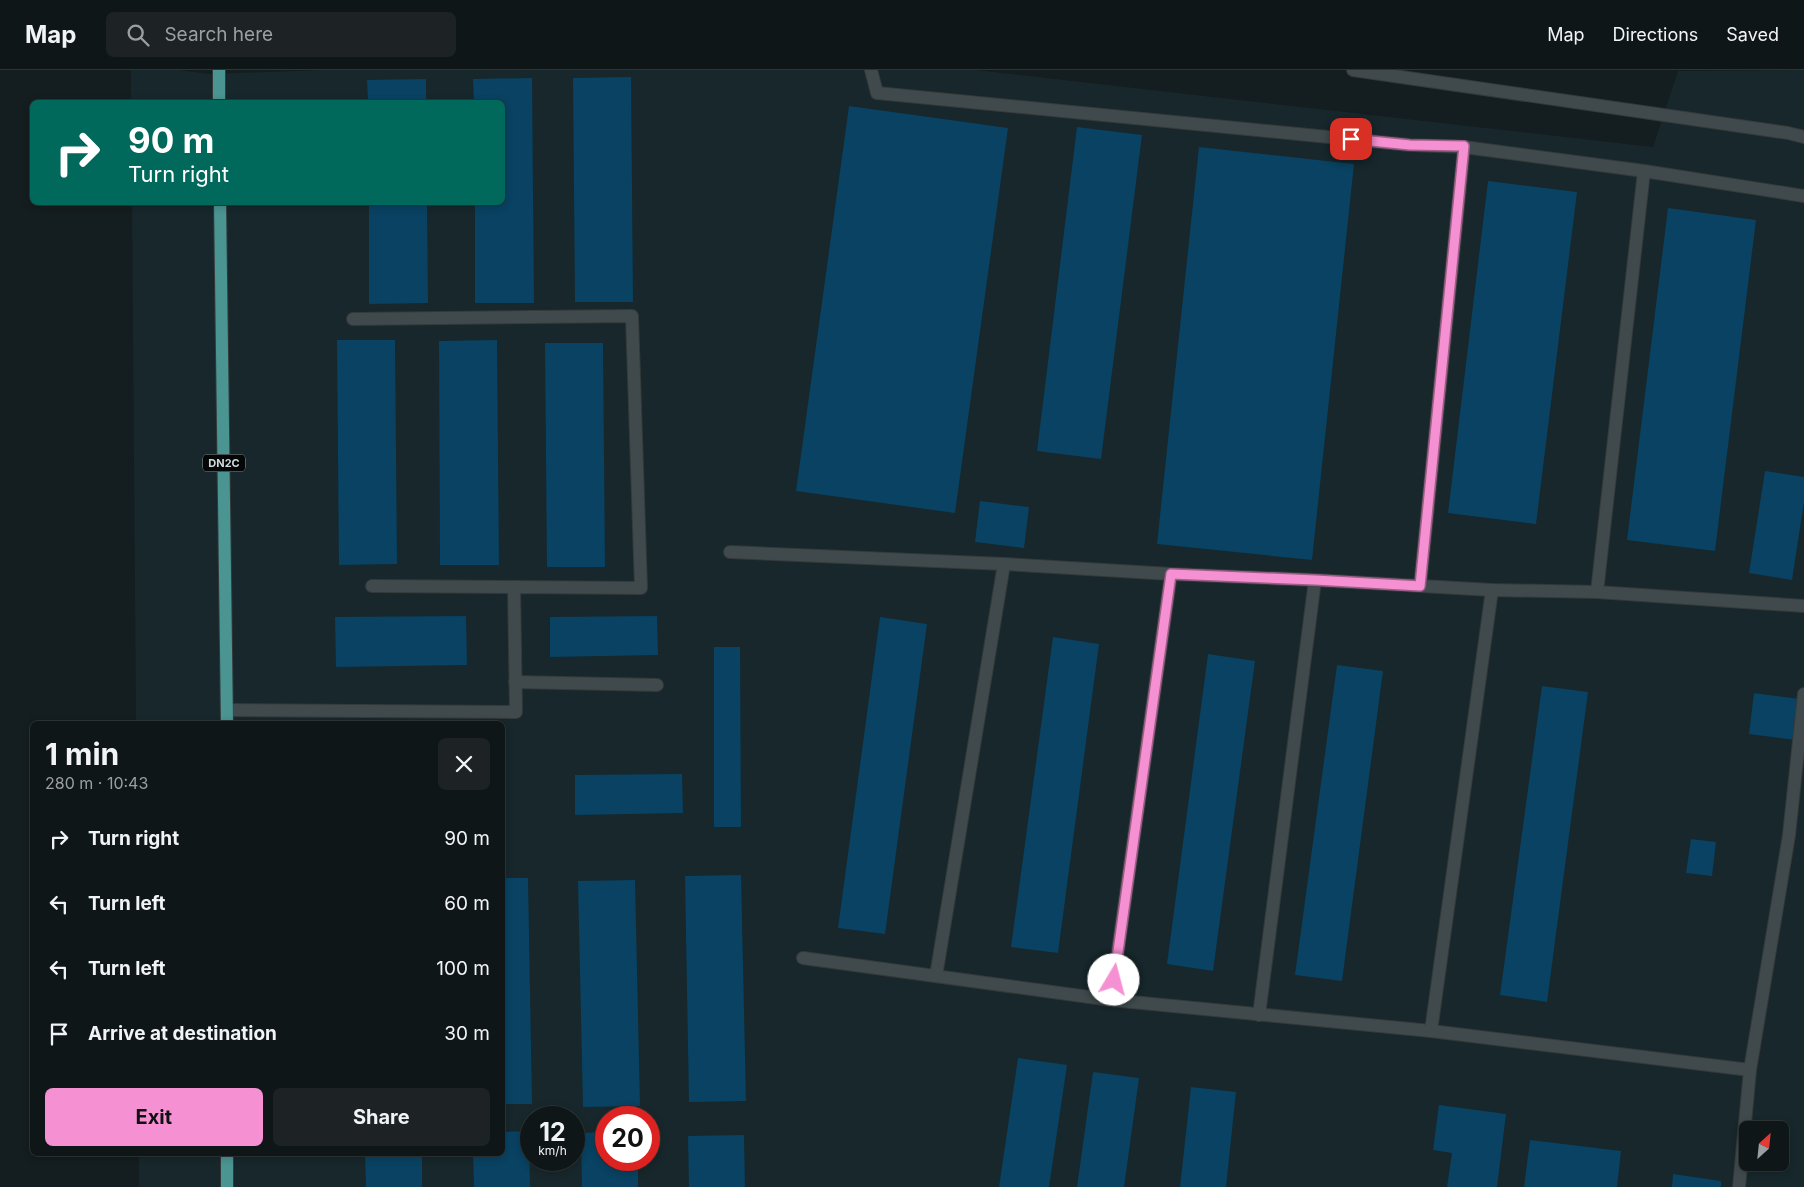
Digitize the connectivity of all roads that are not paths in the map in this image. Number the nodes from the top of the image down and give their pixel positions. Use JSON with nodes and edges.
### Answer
{"nodes":[{"id":1,"x":218,"y":70,"type":"edge"},
{"id":2,"x":871,"y":70,"type":"edge"},
{"id":3,"x":1353,"y":70,"type":"edge"},
{"id":4,"x":219,"y":100,"type":"edge"},
{"id":5,"x":1804,"y":137,"type":"edge"},
{"id":6,"x":1464,"y":146,"type":"junction"},
{"id":7,"x":1644,"y":171,"type":"junction"},
{"id":8,"x":1804,"y":196,"type":"edge"},
{"id":9,"x":220,"y":205,"type":"edge"},
{"id":10,"x":353,"y":319,"type":"dead end"},
{"id":11,"x":730,"y":552,"type":"dead end"},
{"id":12,"x":1004,"y":564,"type":"junction"},
{"id":13,"x":1171,"y":574,"type":"junction"},
{"id":14,"x":1315,"y":580,"type":"junction"},
{"id":15,"x":372,"y":586,"type":"dead end"},
{"id":16,"x":1420,"y":586,"type":"junction"},
{"id":17,"x":514,"y":587,"type":"junction"},
{"id":18,"x":1492,"y":590,"type":"junction"},
{"id":19,"x":1597,"y":592,"type":"junction"},
{"id":20,"x":1804,"y":606,"type":"edge"},
{"id":21,"x":515,"y":682,"type":"junction"},
{"id":22,"x":656,"y":685,"type":"dead end"},
{"id":23,"x":1804,"y":694,"type":"edge"},
{"id":24,"x":227,"y":710,"type":"junction"},
{"id":25,"x":227,"y":721,"type":"edge"},
{"id":26,"x":803,"y":958,"type":"dead end"},
{"id":27,"x":936,"y":976,"type":"junction"},
{"id":28,"x":1111,"y":1000,"type":"junction"},
{"id":29,"x":1259,"y":1015,"type":"junction"},
{"id":30,"x":1431,"y":1031,"type":"junction"},
{"id":31,"x":1750,"y":1070,"type":"junction"},
{"id":32,"x":227,"y":1156,"type":"edge"},
{"id":33,"x":227,"y":1187,"type":"edge"},
{"id":34,"x":1739,"y":1187,"type":"edge"}],
"edges":[{"from":1,"to":4,"type":"main road"},
{"from":2,"to":6,"type":"lane"},
{"from":3,"to":5,"type":"lane"},
{"from":6,"to":7,"type":"lane"},
{"from":6,"to":16,"type":"lane"},
{"from":7,"to":8,"type":"lane"},
{"from":7,"to":19,"type":"lane"},
{"from":9,"to":24,"type":"main road","number":"DN2C"},
{"from":10,"to":17,"type":"lane"},
{"from":11,"to":12,"type":"lane"},
{"from":12,"to":13,"type":"lane"},
{"from":12,"to":27,"type":"lane"},
{"from":13,"to":14,"type":"lane"},
{"from":13,"to":28,"type":"lane"},
{"from":14,"to":16,"type":"lane"},
{"from":14,"to":29,"type":"lane"},
{"from":15,"to":17,"type":"lane"},
{"from":16,"to":18,"type":"lane"},
{"from":17,"to":21,"type":"lane"},
{"from":18,"to":19,"type":"lane"},
{"from":18,"to":30,"type":"lane"},
{"from":19,"to":20,"type":"lane"},
{"from":21,"to":22,"type":"lane"},
{"from":21,"to":24,"type":"lane"},
{"from":23,"to":31,"type":"lane"},
{"from":24,"to":25,"type":"main road","number":"DN2C"},
{"from":26,"to":27,"type":"lane"},
{"from":27,"to":28,"type":"lane"},
{"from":28,"to":29,"type":"lane"},
{"from":29,"to":30,"type":"lane"},
{"from":30,"to":31,"type":"lane"},
{"from":31,"to":34,"type":"lane"},
{"from":32,"to":33,"type":"main road"}]}
